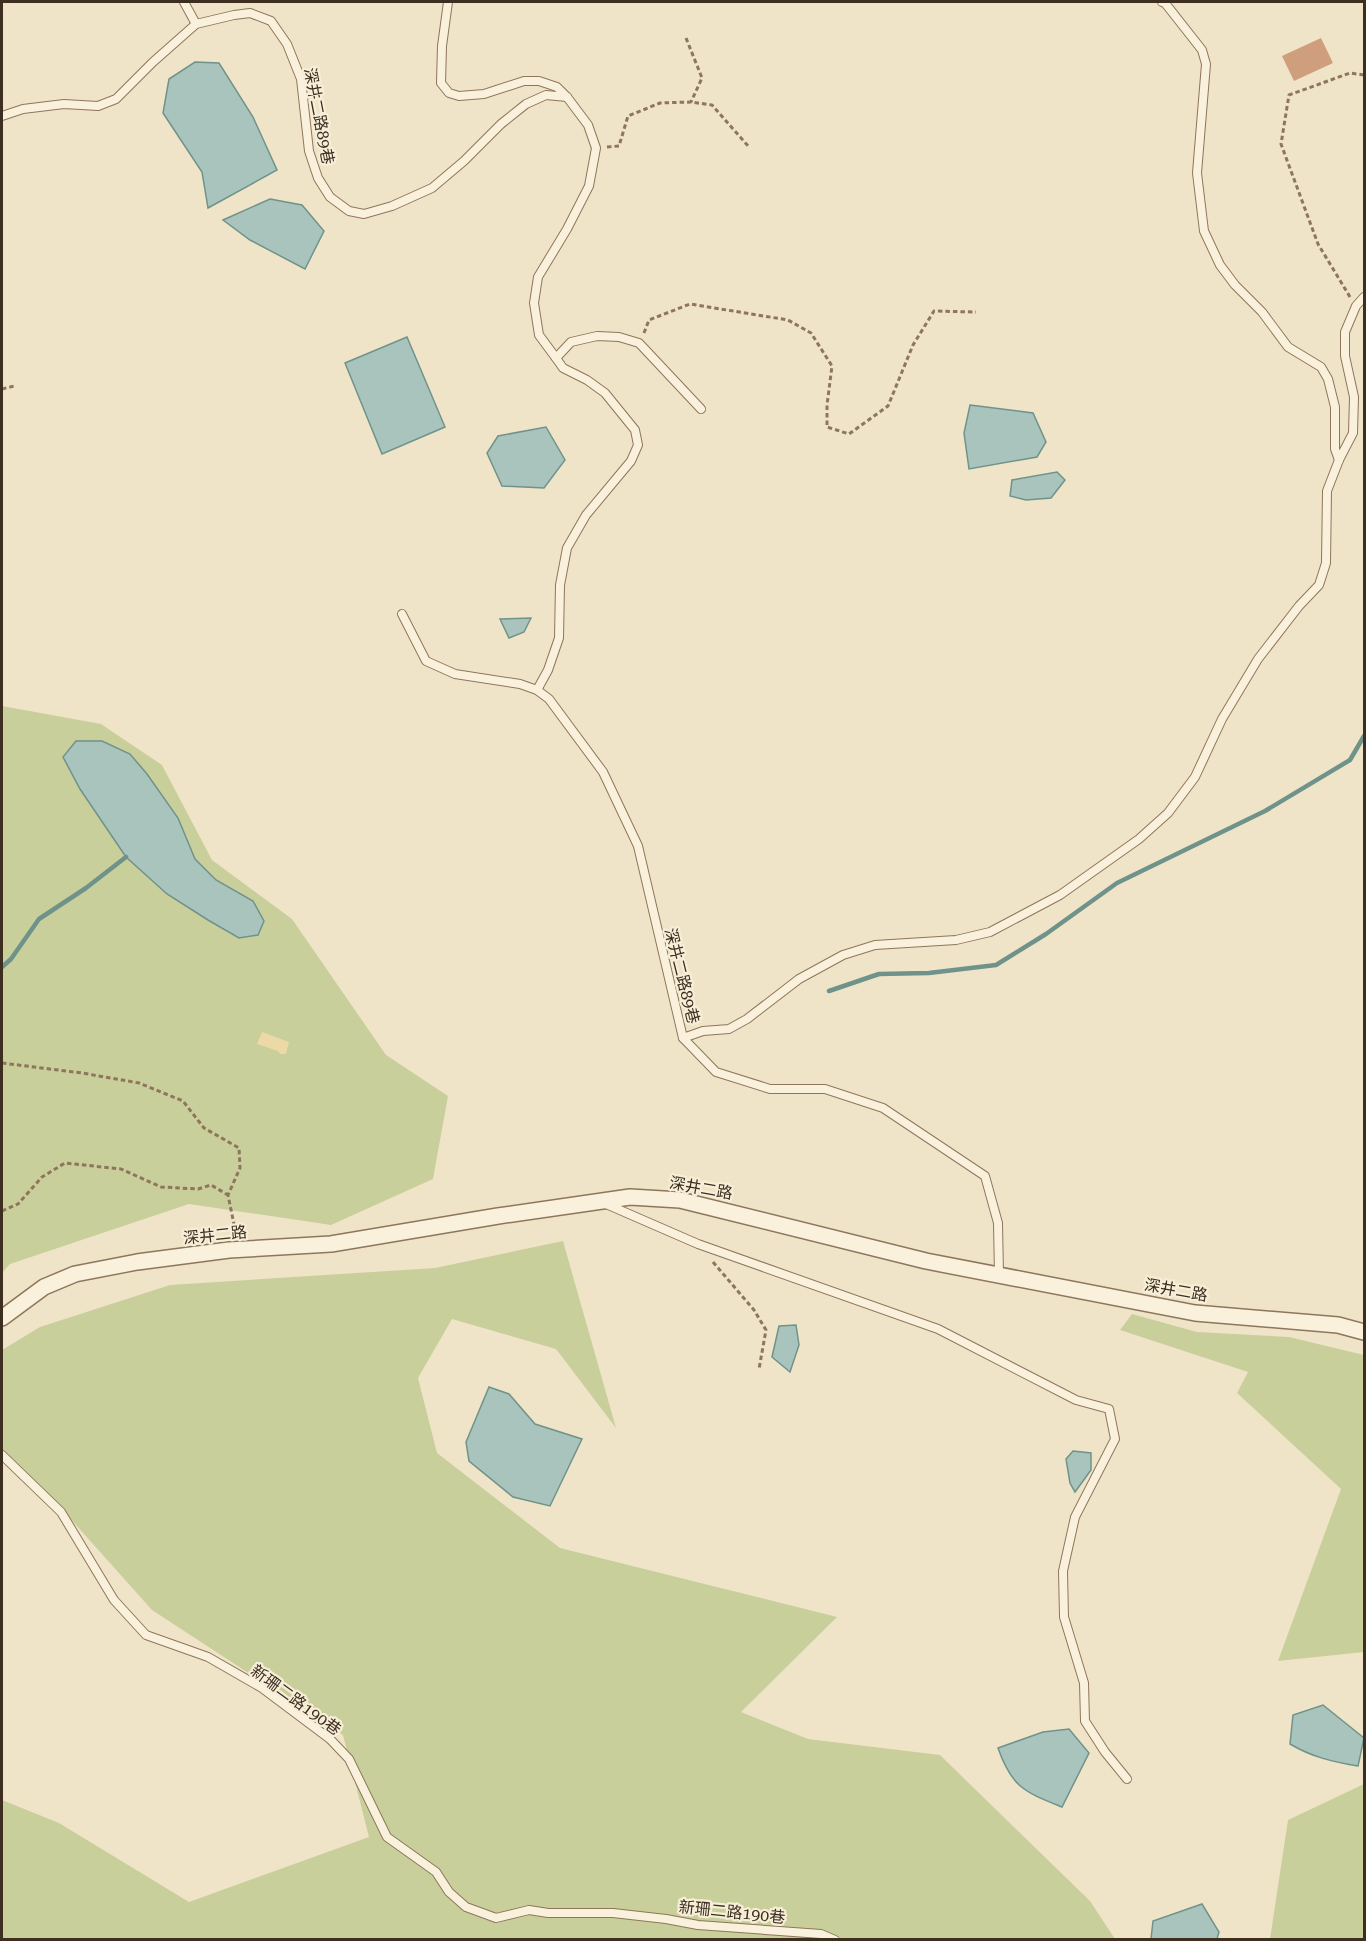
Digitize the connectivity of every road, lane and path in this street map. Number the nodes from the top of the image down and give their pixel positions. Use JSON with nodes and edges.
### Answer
{"nodes":[{"id":1,"x":184,"y":2,"type":"edge"},
{"id":2,"x":448,"y":2,"type":"edge"},
{"id":3,"x":1162,"y":2,"type":"edge"},
{"id":4,"x":196,"y":24,"type":"junction"},
{"id":5,"x":686,"y":38,"type":"dead end"},
{"id":6,"x":1365,"y":75,"type":"edge"},
{"id":7,"x":567,"y":97,"type":"junction"},
{"id":8,"x":691,"y":102,"type":"junction"},
{"id":9,"x":2,"y":117,"type":"edge"},
{"id":10,"x":749,"y":147,"type":"dead end"},
{"id":11,"x":596,"y":148,"type":"junction"},
{"id":12,"x":1365,"y":297,"type":"edge"},
{"id":13,"x":1356,"y":306,"type":"junction"},
{"id":14,"x":976,"y":312,"type":"dead end"},
{"id":15,"x":639,"y":343,"type":"junction"},
{"id":16,"x":556,"y":358,"type":"junction"},
{"id":17,"x":14,"y":386,"type":"dead end"},
{"id":18,"x":2,"y":389,"type":"edge"},
{"id":19,"x":701,"y":409,"type":"dead end"},
{"id":20,"x":1339,"y":460,"type":"junction"},
{"id":21,"x":402,"y":614,"type":"dead end"},
{"id":22,"x":537,"y":690,"type":"junction"},
{"id":23,"x":683,"y":1038,"type":"junction"},
{"id":24,"x":2,"y":1063,"type":"edge"},
{"id":25,"x":228,"y":1195,"type":"junction"},
{"id":26,"x":600,"y":1201,"type":"junction"},
{"id":27,"x":2,"y":1211,"type":"edge"},
{"id":28,"x":698,"y":1244,"type":"junction"},
{"id":29,"x":240,"y":1250,"type":"junction"},
{"id":30,"x":999,"y":1275,"type":"junction"},
{"id":31,"x":2,"y":1318,"type":"edge"},
{"id":32,"x":1365,"y":1332,"type":"edge"},
{"id":33,"x":759,"y":1369,"type":"dead end"},
{"id":34,"x":2,"y":1455,"type":"edge"},
{"id":35,"x":1127,"y":1779,"type":"dead end"},
{"id":36,"x":836,"y":1940,"type":"edge"}],
"edges":[{"from":1,"to":4,"type":"lane"},
{"from":2,"to":7,"type":"lane"},
{"from":3,"to":20,"type":"lane"},
{"from":4,"to":7,"type":"lane","name":"深井二路89巷"},
{"from":4,"to":9,"type":"lane","name":"深井二路89巷"},
{"from":5,"to":8,"type":"path"},
{"from":6,"to":13,"type":"path"},
{"from":7,"to":11,"type":"lane"},
{"from":8,"to":10,"type":"path"},
{"from":8,"to":11,"type":"path"},
{"from":11,"to":16,"type":"lane"},
{"from":12,"to":13,"type":"lane"},
{"from":13,"to":20,"type":"lane"},
{"from":14,"to":15,"type":"path"},
{"from":15,"to":16,"type":"lane"},
{"from":15,"to":19,"type":"lane"},
{"from":16,"to":22,"type":"lane"},
{"from":17,"to":18,"type":"path"},
{"from":20,"to":23,"type":"lane"},
{"from":21,"to":22,"type":"lane"},
{"from":22,"to":23,"type":"lane","name":"深井二路89巷"},
{"from":23,"to":30,"type":"lane","name":"深井二路89巷"},
{"from":24,"to":25,"type":"path"},
{"from":25,"to":27,"type":"path"},
{"from":25,"to":29,"type":"path"},
{"from":26,"to":28,"type":"lane"},
{"from":26,"to":29,"type":"street","name":"深井二路"},
{"from":26,"to":30,"type":"street","name":"深井二路"},
{"from":28,"to":33,"type":"path"},
{"from":28,"to":35,"type":"lane"},
{"from":29,"to":31,"type":"street","name":"深井二路"},
{"from":30,"to":32,"type":"street","name":"深井二路"},
{"from":34,"to":36,"type":"lane","name":"新珊二路190巷"}]}
